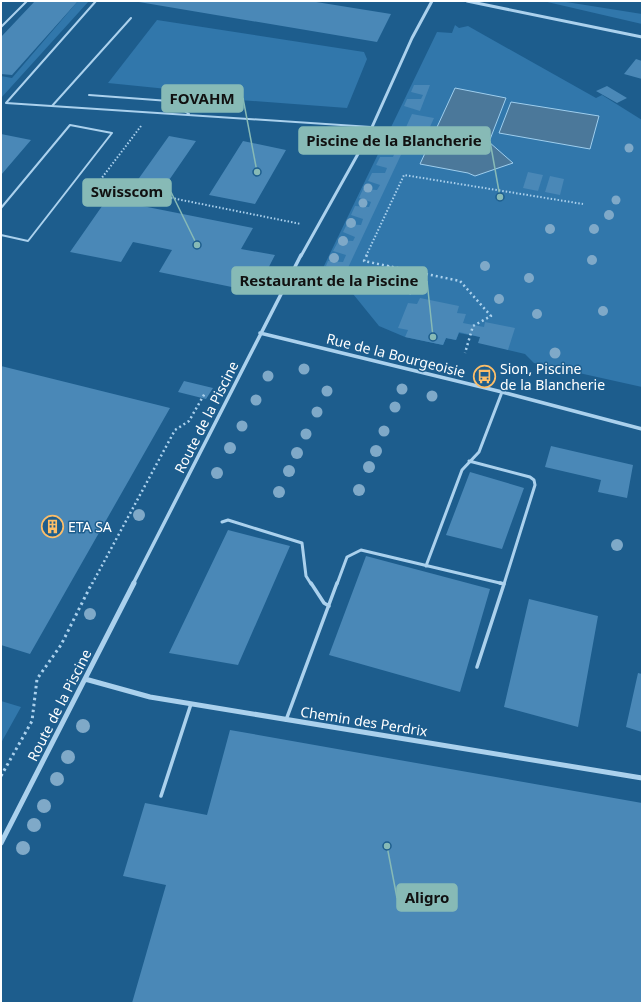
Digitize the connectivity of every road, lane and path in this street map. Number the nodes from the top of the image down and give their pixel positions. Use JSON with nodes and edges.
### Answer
{"nodes":[{"id":1,"x":27,"y":1,"type":"edge"},
{"id":2,"x":96,"y":1,"type":"edge"},
{"id":3,"x":432,"y":1,"type":"edge"},
{"id":4,"x":467,"y":1,"type":"edge"},
{"id":5,"x":131,"y":18,"type":"dead end"},
{"id":6,"x":1,"y":27,"type":"edge"},
{"id":7,"x":642,"y":37,"type":"edge"},
{"id":8,"x":89,"y":95,"type":"dead end"},
{"id":9,"x":52,"y":106,"type":"junction"},
{"id":10,"x":152,"y":113,"type":"junction"},
{"id":11,"x":191,"y":115,"type":"junction"},
{"id":12,"x":372,"y":127,"type":"junction"},
{"id":13,"x":76,"y":179,"type":"junction"},
{"id":14,"x":98,"y":184,"type":"junction"},
{"id":15,"x":583,"y":204,"type":"dead end"},
{"id":16,"x":1,"y":208,"type":"edge"},
{"id":17,"x":318,"y":227,"type":"junction"},
{"id":18,"x":1,"y":234,"type":"edge"},
{"id":19,"x":387,"y":266,"type":"junction"},
{"id":20,"x":411,"y":294,"type":"dead end"},
{"id":21,"x":260,"y":333,"type":"junction"},
{"id":22,"x":466,"y":354,"type":"dead end"},
{"id":23,"x":502,"y":392,"type":"junction"},
{"id":24,"x":205,"y":393,"type":"dead end"},
{"id":25,"x":642,"y":429,"type":"edge"},
{"id":26,"x":470,"y":461,"type":"junction"},
{"id":27,"x":222,"y":522,"type":"dead end"},
{"id":28,"x":426,"y":566,"type":"junction"},
{"id":29,"x":504,"y":584,"type":"junction"},
{"id":30,"x":329,"y":606,"type":"junction"},
{"id":31,"x":478,"y":668,"type":"dead end"},
{"id":32,"x":85,"y":678,"type":"junction"},
{"id":33,"x":191,"y":704,"type":"junction"},
{"id":34,"x":286,"y":720,"type":"junction"},
{"id":35,"x":1,"y":776,"type":"edge"},
{"id":36,"x":642,"y":778,"type":"edge"},
{"id":37,"x":161,"y":796,"type":"dead end"},
{"id":38,"x":1,"y":844,"type":"edge"}],
"edges":[{"from":1,"to":6,"type":"lane"},
{"from":2,"to":9,"type":"lane"},
{"from":3,"to":12,"type":"street","name":"Route de la Piscine"},
{"from":4,"to":7,"type":"street"},
{"from":5,"to":9,"type":"lane"},
{"from":8,"to":11,"type":"lane"},
{"from":9,"to":10,"type":"lane"},
{"from":10,"to":11,"type":"lane"},
{"from":10,"to":14,"type":"path"},
{"from":11,"to":12,"type":"lane"},
{"from":12,"to":17,"type":"street","name":"Route de la Piscine"},
{"from":13,"to":14,"type":"path"},
{"from":13,"to":16,"type":"lane"},
{"from":13,"to":18,"type":"lane"},
{"from":14,"to":17,"type":"path"},
{"from":15,"to":19,"type":"path"},
{"from":17,"to":21,"type":"street","name":"Route de la Piscine"},
{"from":19,"to":20,"type":"path"},
{"from":19,"to":22,"type":"path"},
{"from":21,"to":23,"type":"street","name":"Rue de la Bourgeoisie"},
{"from":21,"to":32,"type":"street","name":"Route de la Piscine"},
{"from":23,"to":25,"type":"street","name":"Rue de la Bourgeoisie"},
{"from":23,"to":26,"type":"lane"},
{"from":24,"to":35,"type":"path"},
{"from":26,"to":28,"type":"lane"},
{"from":26,"to":29,"type":"lane"},
{"from":27,"to":30,"type":"lane"},
{"from":28,"to":29,"type":"lane"},
{"from":28,"to":30,"type":"lane"},
{"from":29,"to":31,"type":"lane"},
{"from":30,"to":34,"type":"lane"},
{"from":32,"to":33,"type":"street","name":"Chemin des Perdrix"},
{"from":32,"to":38,"type":"street","name":"Route de la Piscine"},
{"from":33,"to":34,"type":"street","name":"Chemin des Perdrix"},
{"from":33,"to":37,"type":"lane"},
{"from":34,"to":36,"type":"street","name":"Chemin des Perdrix"}]}
